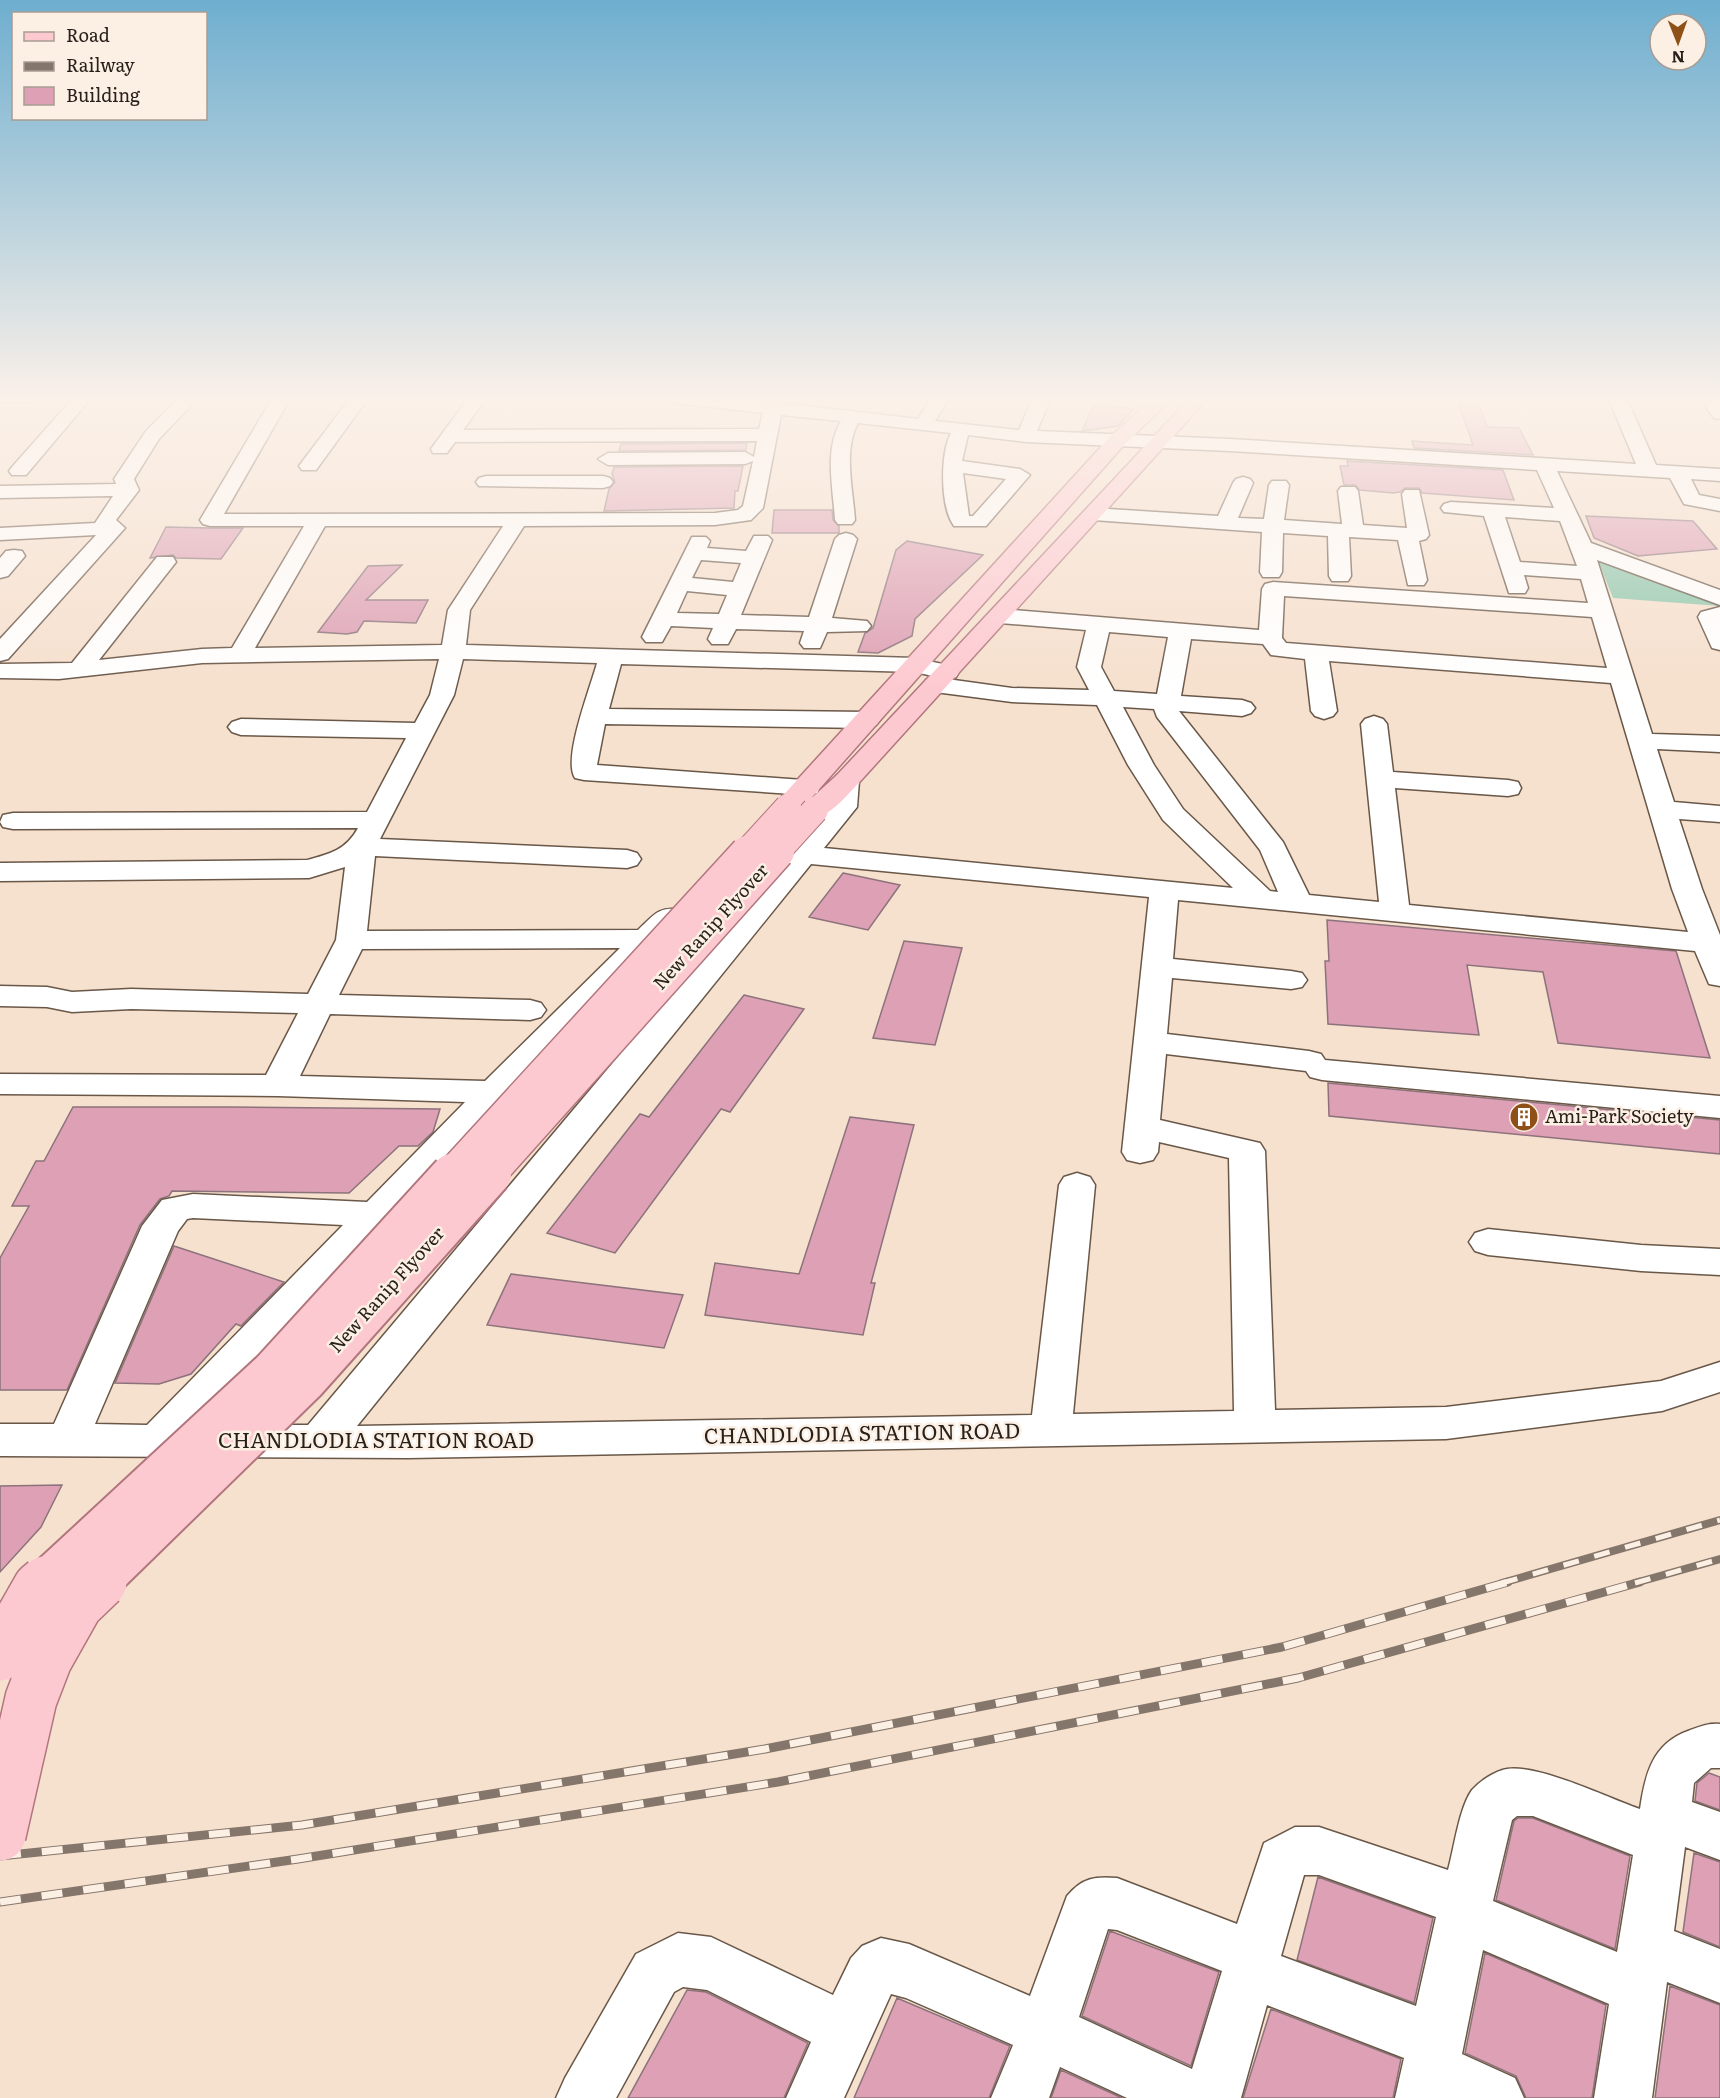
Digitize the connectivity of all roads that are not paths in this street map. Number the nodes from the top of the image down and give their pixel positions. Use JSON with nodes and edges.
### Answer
{"nodes":[{"id":1,"x":1412,"y":494,"type":"dead end"},
{"id":2,"x":126,"y":495,"type":"edge"},
{"id":3,"x":225,"y":495,"type":"edge"},
{"id":4,"x":481,"y":495,"type":"edge"},
{"id":5,"x":537,"y":495,"type":"edge"},
{"id":6,"x":600,"y":495,"type":"edge"},
{"id":7,"x":756,"y":495,"type":"edge"},
{"id":8,"x":843,"y":495,"type":"edge"},
{"id":9,"x":1068,"y":495,"type":"edge"},
{"id":10,"x":1110,"y":495,"type":"edge"},
{"id":11,"x":1238,"y":495,"type":"edge"},
{"id":12,"x":1278,"y":495,"type":"edge"},
{"id":13,"x":1348,"y":495,"type":"edge"},
{"id":14,"x":1558,"y":495,"type":"edge"},
{"id":15,"x":1688,"y":495,"type":"edge"},
{"id":16,"x":1720,"y":505,"type":"edge"},
{"id":17,"x":1451,"y":508,"type":"dead end"},
{"id":18,"x":1493,"y":511,"type":"junction"},
{"id":19,"x":0,"y":514,"type":"edge"},
{"id":20,"x":1093,"y":514,"type":"junction"},
{"id":21,"x":1567,"y":515,"type":"junction"},
{"id":22,"x":115,"y":520,"type":"junction"},
{"id":23,"x":318,"y":520,"type":"junction"},
{"id":24,"x":471,"y":520,"type":"junction"},
{"id":25,"x":523,"y":520,"type":"junction"},
{"id":26,"x":594,"y":520,"type":"junction"},
{"id":27,"x":1225,"y":523,"type":"junction"},
{"id":28,"x":1273,"y":526,"type":"junction"},
{"id":29,"x":1345,"y":531,"type":"junction"},
{"id":30,"x":0,"y":534,"type":"edge"},
{"id":31,"x":1407,"y":534,"type":"junction"},
{"id":32,"x":1581,"y":547,"type":"junction"},
{"id":33,"x":165,"y":562,"type":"dead end"},
{"id":34,"x":1271,"y":572,"type":"dead end"},
{"id":35,"x":1709,"y":572,"type":"dead end"},
{"id":36,"x":1590,"y":573,"type":"junction"},
{"id":37,"x":1340,"y":576,"type":"dead end"},
{"id":38,"x":1665,"y":578,"type":"junction"},
{"id":39,"x":1416,"y":580,"type":"dead end"},
{"id":40,"x":679,"y":584,"type":"junction"},
{"id":41,"x":741,"y":589,"type":"junction"},
{"id":42,"x":1720,"y":598,"type":"edge"},
{"id":43,"x":1601,"y":611,"type":"junction"},
{"id":44,"x":1720,"y":614,"type":"edge"},
{"id":45,"x":1000,"y":616,"type":"junction"},
{"id":46,"x":663,"y":619,"type":"junction"},
{"id":47,"x":726,"y":621,"type":"junction"},
{"id":48,"x":1099,"y":624,"type":"junction"},
{"id":49,"x":817,"y":625,"type":"junction"},
{"id":50,"x":859,"y":626,"type":"dead end"},
{"id":51,"x":1181,"y":630,"type":"junction"},
{"id":52,"x":1270,"y":638,"type":"junction"},
{"id":53,"x":1720,"y":643,"type":"edge"},
{"id":54,"x":717,"y":646,"type":"dead end"},
{"id":55,"x":453,"y":652,"type":"junction"},
{"id":56,"x":1316,"y":653,"type":"junction"},
{"id":57,"x":0,"y":654,"type":"edge"},
{"id":58,"x":239,"y":656,"type":"junction"},
{"id":59,"x":611,"y":657,"type":"junction"},
{"id":60,"x":645,"y":658,"type":"junction"},
{"id":61,"x":807,"y":662,"type":"junction"},
{"id":62,"x":915,"y":665,"type":"junction"},
{"id":63,"x":79,"y":670,"type":"junction"},
{"id":64,"x":0,"y":671,"type":"edge"},
{"id":65,"x":1621,"y":676,"type":"junction"},
{"id":66,"x":941,"y":679,"type":"junction"},
{"id":67,"x":1105,"y":698,"type":"junction"},
{"id":68,"x":1168,"y":704,"type":"junction"},
{"id":69,"x":1242,"y":708,"type":"dead end"},
{"id":70,"x":1324,"y":711,"type":"dead end"},
{"id":71,"x":596,"y":716,"type":"junction"},
{"id":72,"x":867,"y":720,"type":"junction"},
{"id":73,"x":1374,"y":724,"type":"dead end"},
{"id":74,"x":241,"y":727,"type":"dead end"},
{"id":75,"x":424,"y":730,"type":"junction"},
{"id":76,"x":1641,"y":741,"type":"junction"},
{"id":77,"x":1720,"y":744,"type":"edge"},
{"id":78,"x":1380,"y":778,"type":"junction"},
{"id":79,"x":846,"y":781,"type":"junction"},
{"id":80,"x":1508,"y":788,"type":"dead end"},
{"id":81,"x":803,"y":801,"type":"junction"},
{"id":82,"x":1662,"y":809,"type":"junction"},
{"id":83,"x":1720,"y":814,"type":"edge"},
{"id":84,"x":378,"y":820,"type":"junction"},
{"id":85,"x":13,"y":821,"type":"dead end"},
{"id":86,"x":362,"y":847,"type":"junction"},
{"id":87,"x":806,"y":855,"type":"junction"},
{"id":88,"x":627,"y":859,"type":"dead end"},
{"id":89,"x":0,"y":872,"type":"edge"},
{"id":90,"x":1164,"y":890,"type":"junction"},
{"id":91,"x":1262,"y":900,"type":"junction"},
{"id":92,"x":1298,"y":903,"type":"junction"},
{"id":93,"x":1395,"y":913,"type":"junction"},
{"id":94,"x":646,"y":939,"type":"junction"},
{"id":95,"x":351,"y":940,"type":"junction"},
{"id":96,"x":1714,"y":944,"type":"edge"},
{"id":97,"x":1157,"y":967,"type":"junction"},
{"id":98,"x":1720,"y":977,"type":"edge"},
{"id":99,"x":1292,"y":980,"type":"dead end"},
{"id":100,"x":0,"y":996,"type":"edge"},
{"id":101,"x":319,"y":1004,"type":"junction"},
{"id":102,"x":530,"y":1010,"type":"dead end"},
{"id":103,"x":1150,"y":1042,"type":"junction"},
{"id":104,"x":0,"y":1084,"type":"edge"},
{"id":105,"x":278,"y":1086,"type":"junction"},
{"id":106,"x":494,"y":1092,"type":"junction"},
{"id":107,"x":1720,"y":1107,"type":"edge"},
{"id":108,"x":1077,"y":1185,"type":"dead end"},
{"id":109,"x":377,"y":1213,"type":"junction"},
{"id":110,"x":498,"y":1226,"type":"junction"},
{"id":111,"x":1488,"y":1242,"type":"dead end"},
{"id":112,"x":1720,"y":1262,"type":"edge"},
{"id":113,"x":1720,"y":1377,"type":"edge"},
{"id":114,"x":1255,"y":1427,"type":"junction"},
{"id":115,"x":1051,"y":1430,"type":"junction"},
{"id":116,"x":0,"y":1440,"type":"edge"},
{"id":117,"x":67,"y":1441,"type":"junction"},
{"id":118,"x":157,"y":1441,"type":"junction"},
{"id":119,"x":319,"y":1442,"type":"junction"},
{"id":120,"x":0,"y":1655,"type":"edge"},
{"id":121,"x":1720,"y":1746,"type":"edge"},
{"id":122,"x":1662,"y":1828,"type":"junction"},
{"id":123,"x":0,"y":1834,"type":"edge"},
{"id":124,"x":1720,"y":1836,"type":"edge"},
{"id":125,"x":1465,"y":1908,"type":"junction"},
{"id":126,"x":1252,"y":1964,"type":"junction"},
{"id":127,"x":1642,"y":1967,"type":"junction"},
{"id":128,"x":1720,"y":1976,"type":"edge"},
{"id":129,"x":846,"y":2030,"type":"junction"},
{"id":130,"x":1046,"y":2031,"type":"junction"},
{"id":131,"x":1430,"y":2070,"type":"edge"},
{"id":132,"x":1625,"y":2097,"type":"edge"},
{"id":133,"x":585,"y":2098,"type":"edge"},
{"id":134,"x":815,"y":2098,"type":"edge"},
{"id":135,"x":1020,"y":2098,"type":"edge"},
{"id":136,"x":1191,"y":2098,"type":"edge"},
{"id":137,"x":1212,"y":2098,"type":"edge"},
{"id":138,"x":1495,"y":2098,"type":"edge"}],
"edges":[{"from":1,"to":31,"type":"street"},
{"from":2,"to":22,"type":"street"},
{"from":3,"to":23,"type":"street"},
{"from":4,"to":24,"type":"street"},
{"from":5,"to":25,"type":"street"},
{"from":6,"to":26,"type":"street"},
{"from":7,"to":26,"type":"street"},
{"from":8,"to":49,"type":"street"},
{"from":9,"to":62,"type":"main road"},
{"from":10,"to":20,"type":"main road","name":"New Ranip Flyover"},
{"from":11,"to":27,"type":"street"},
{"from":12,"to":28,"type":"street"},
{"from":13,"to":29,"type":"street"},
{"from":14,"to":21,"type":"street"},
{"from":15,"to":16,"type":"street"},
{"from":17,"to":18,"type":"street"},
{"from":18,"to":21,"type":"street"},
{"from":18,"to":36,"type":"street"},
{"from":19,"to":22,"type":"street"},
{"from":20,"to":27,"type":"street"},
{"from":20,"to":45,"type":"main road","name":"New Ranip Flyover"},
{"from":21,"to":32,"type":"street"},
{"from":22,"to":30,"type":"street"},
{"from":22,"to":57,"type":"street"},
{"from":23,"to":24,"type":"street"},
{"from":23,"to":58,"type":"street"},
{"from":24,"to":25,"type":"street"},
{"from":25,"to":26,"type":"street"},
{"from":25,"to":55,"type":"street"},
{"from":27,"to":28,"type":"street"},
{"from":28,"to":29,"type":"street"},
{"from":28,"to":34,"type":"street"},
{"from":29,"to":31,"type":"street"},
{"from":29,"to":37,"type":"street"},
{"from":31,"to":39,"type":"street"},
{"from":32,"to":36,"type":"street"},
{"from":32,"to":38,"type":"street"},
{"from":33,"to":63,"type":"street"},
{"from":35,"to":38,"type":"street"},
{"from":36,"to":43,"type":"street"},
{"from":38,"to":42,"type":"street"},
{"from":40,"to":41,"type":"street"},
{"from":40,"to":41,"type":"street"},
{"from":40,"to":46,"type":"street"},
{"from":41,"to":47,"type":"street"},
{"from":43,"to":52,"type":"street"},
{"from":43,"to":65,"type":"street"},
{"from":44,"to":53,"type":"street"},
{"from":45,"to":48,"type":"street"},
{"from":45,"to":66,"type":"main road","name":"New Ranip Flyover"},
{"from":46,"to":47,"type":"street"},
{"from":46,"to":60,"type":"street"},
{"from":47,"to":49,"type":"street"},
{"from":47,"to":54,"type":"street"},
{"from":48,"to":51,"type":"street"},
{"from":48,"to":67,"type":"street"},
{"from":49,"to":50,"type":"street"},
{"from":49,"to":61,"type":"street"},
{"from":51,"to":52,"type":"street"},
{"from":51,"to":68,"type":"street"},
{"from":52,"to":56,"type":"street"},
{"from":55,"to":58,"type":"street"},
{"from":55,"to":59,"type":"street"},
{"from":55,"to":75,"type":"street"},
{"from":56,"to":65,"type":"street"},
{"from":56,"to":70,"type":"street"},
{"from":58,"to":63,"type":"street"},
{"from":59,"to":60,"type":"street"},
{"from":59,"to":71,"type":"street"},
{"from":60,"to":61,"type":"street"},
{"from":61,"to":62,"type":"street"},
{"from":62,"to":66,"type":"street"},
{"from":62,"to":72,"type":"main road"},
{"from":63,"to":64,"type":"street"},
{"from":65,"to":76,"type":"street"},
{"from":66,"to":67,"type":"street"},
{"from":66,"to":79,"type":"main road","name":"New Ranip Flyover"},
{"from":67,"to":68,"type":"street"},
{"from":67,"to":91,"type":"street"},
{"from":68,"to":69,"type":"street"},
{"from":68,"to":92,"type":"street"},
{"from":71,"to":72,"type":"street"},
{"from":71,"to":81,"type":"street"},
{"from":72,"to":81,"type":"main road"},
{"from":73,"to":78,"type":"street"},
{"from":74,"to":75,"type":"street"},
{"from":75,"to":84,"type":"street"},
{"from":76,"to":77,"type":"street"},
{"from":76,"to":82,"type":"street"},
{"from":78,"to":80,"type":"street"},
{"from":78,"to":93,"type":"street"},
{"from":79,"to":81,"type":"main road","name":"New Ranip Flyover"},
{"from":79,"to":87,"type":"street"},
{"from":81,"to":94,"type":"street"},
{"from":81,"to":120,"type":"main road","name":"New Ranip Flyover","bridge":true},
{"from":81,"to":123,"type":"main road","name":"New Ranip Flyover","bridge":true},
{"from":82,"to":83,"type":"street"},
{"from":82,"to":96,"type":"street"},
{"from":84,"to":85,"type":"street"},
{"from":84,"to":86,"type":"street"},
{"from":86,"to":88,"type":"street"},
{"from":86,"to":89,"type":"street"},
{"from":86,"to":95,"type":"street"},
{"from":87,"to":90,"type":"street"},
{"from":87,"to":110,"type":"street"},
{"from":90,"to":91,"type":"street"},
{"from":90,"to":97,"type":"street"},
{"from":91,"to":92,"type":"street"},
{"from":92,"to":93,"type":"street"},
{"from":93,"to":96,"type":"street"},
{"from":94,"to":95,"type":"street"},
{"from":94,"to":106,"type":"street"},
{"from":95,"to":101,"type":"street"},
{"from":96,"to":98,"type":"street"},
{"from":97,"to":99,"type":"street"},
{"from":97,"to":103,"type":"street"},
{"from":100,"to":101,"type":"street"},
{"from":101,"to":102,"type":"street"},
{"from":101,"to":105,"type":"street"},
{"from":103,"to":107,"type":"street"},
{"from":103,"to":114,"type":"street"},
{"from":104,"to":105,"type":"street"},
{"from":105,"to":106,"type":"street"},
{"from":106,"to":109,"type":"street"},
{"from":108,"to":115,"type":"street"},
{"from":109,"to":110,"type":"street"},
{"from":109,"to":117,"type":"street"},
{"from":109,"to":118,"type":"street"},
{"from":110,"to":119,"type":"street"},
{"from":111,"to":112,"type":"street"},
{"from":113,"to":114,"type":"street","name":"CHANDLODIA STATION ROAD"},
{"from":114,"to":115,"type":"street","name":"CHANDLODIA STATION ROAD"},
{"from":115,"to":119,"type":"street","name":"CHANDLODIA STATION ROAD"},
{"from":116,"to":117,"type":"street","name":"CHANDLODIA STATION ROAD"},
{"from":117,"to":118,"type":"street","name":"CHANDLODIA STATION ROAD"},
{"from":118,"to":119,"type":"street","name":"CHANDLODIA STATION ROAD"},
{"from":121,"to":122,"type":"street"},
{"from":122,"to":124,"type":"street"},
{"from":122,"to":125,"type":"street"},
{"from":122,"to":127,"type":"street"},
{"from":125,"to":126,"type":"street"},
{"from":125,"to":127,"type":"street"},
{"from":125,"to":131,"type":"street"},
{"from":126,"to":130,"type":"street"},
{"from":126,"to":131,"type":"street"},
{"from":126,"to":137,"type":"street"},
{"from":127,"to":128,"type":"street"},
{"from":127,"to":132,"type":"street"},
{"from":129,"to":130,"type":"street"},
{"from":129,"to":133,"type":"street"},
{"from":129,"to":134,"type":"street"},
{"from":130,"to":135,"type":"street"},
{"from":130,"to":136,"type":"street"},
{"from":131,"to":138,"type":"street"}]}
